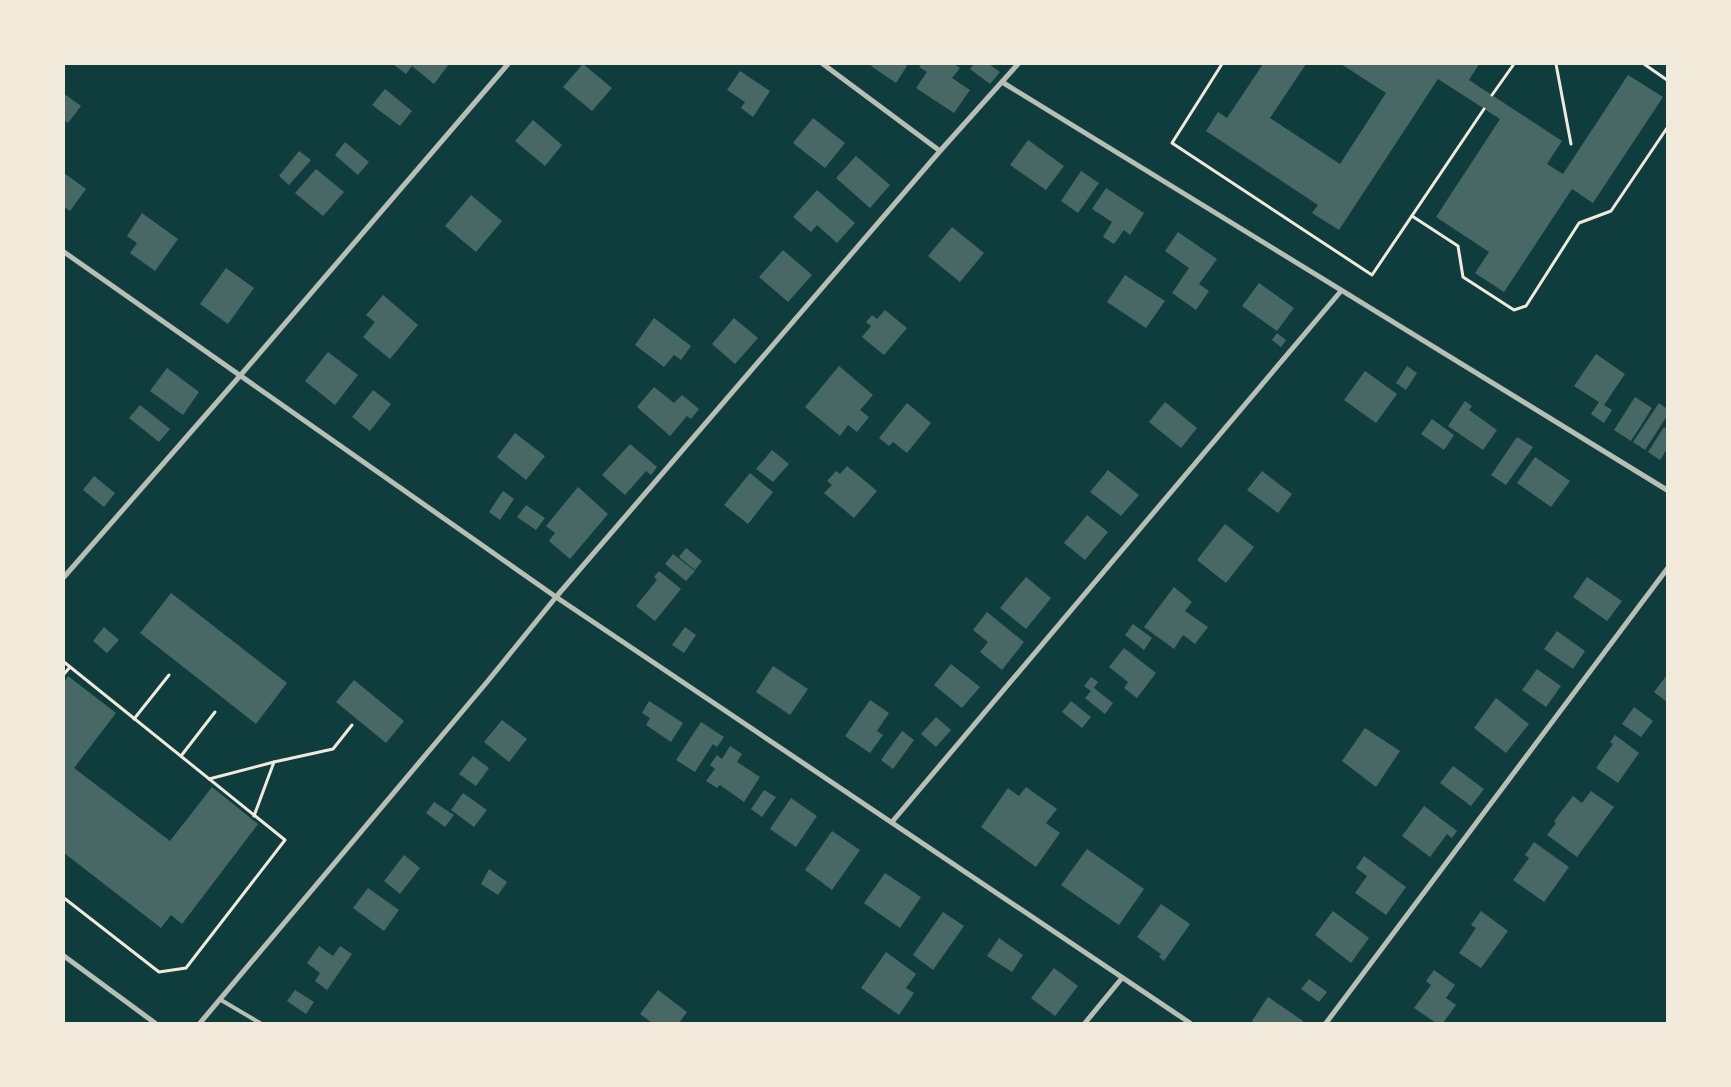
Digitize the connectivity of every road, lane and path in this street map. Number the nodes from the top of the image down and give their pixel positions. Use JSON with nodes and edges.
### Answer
{"nodes":[{"id":1,"x":508,"y":64,"type":"edge"},
{"id":2,"x":823,"y":64,"type":"edge"},
{"id":3,"x":1018,"y":64,"type":"edge"},
{"id":4,"x":1222,"y":64,"type":"edge"},
{"id":5,"x":1514,"y":64,"type":"edge"},
{"id":6,"x":1556,"y":64,"type":"edge"},
{"id":7,"x":1644,"y":64,"type":"edge"},
{"id":8,"x":1667,"y":80,"type":"edge"},
{"id":9,"x":1002,"y":82,"type":"junction"},
{"id":10,"x":1492,"y":95,"type":"dead end"},
{"id":11,"x":1484,"y":109,"type":"dead end"},
{"id":12,"x":1667,"y":128,"type":"edge"},
{"id":13,"x":1571,"y":144,"type":"dead end"},
{"id":14,"x":940,"y":152,"type":"junction"},
{"id":15,"x":1412,"y":216,"type":"junction"},
{"id":16,"x":64,"y":252,"type":"edge"},
{"id":17,"x":1342,"y":291,"type":"junction"},
{"id":18,"x":239,"y":377,"type":"junction"},
{"id":19,"x":1667,"y":490,"type":"edge"},
{"id":20,"x":1667,"y":569,"type":"edge"},
{"id":21,"x":64,"y":578,"type":"edge"},
{"id":22,"x":556,"y":597,"type":"junction"},
{"id":23,"x":64,"y":662,"type":"edge"},
{"id":24,"x":70,"y":667,"type":"junction"},
{"id":25,"x":64,"y":674,"type":"edge"},
{"id":26,"x":169,"y":675,"type":"dead end"},
{"id":27,"x":215,"y":712,"type":"dead end"},
{"id":28,"x":134,"y":719,"type":"junction"},
{"id":29,"x":352,"y":725,"type":"dead end"},
{"id":30,"x":181,"y":756,"type":"junction"},
{"id":31,"x":274,"y":762,"type":"junction"},
{"id":32,"x":209,"y":779,"type":"junction"},
{"id":33,"x":254,"y":816,"type":"junction"},
{"id":34,"x":892,"y":822,"type":"junction"},
{"id":35,"x":64,"y":898,"type":"edge"},
{"id":36,"x":64,"y":956,"type":"edge"},
{"id":37,"x":1122,"y":978,"type":"junction"},
{"id":38,"x":221,"y":1000,"type":"junction"},
{"id":39,"x":155,"y":1023,"type":"edge"},
{"id":40,"x":200,"y":1023,"type":"edge"},
{"id":41,"x":260,"y":1023,"type":"edge"},
{"id":42,"x":1085,"y":1023,"type":"edge"},
{"id":43,"x":1190,"y":1023,"type":"edge"},
{"id":44,"x":1326,"y":1023,"type":"edge"}],
"edges":[{"from":1,"to":18,"type":"street"},
{"from":2,"to":14,"type":"street"},
{"from":3,"to":9,"type":"street"},
{"from":4,"to":15,"type":"path"},
{"from":5,"to":10,"type":"path"},
{"from":6,"to":13,"type":"path"},
{"from":7,"to":8,"type":"path"},
{"from":9,"to":14,"type":"street"},
{"from":9,"to":17,"type":"street"},
{"from":11,"to":15,"type":"path"},
{"from":12,"to":15,"type":"path"},
{"from":14,"to":22,"type":"street"},
{"from":16,"to":18,"type":"street"},
{"from":17,"to":19,"type":"street"},
{"from":17,"to":34,"type":"street"},
{"from":18,"to":21,"type":"street"},
{"from":18,"to":22,"type":"street"},
{"from":20,"to":44,"type":"street"},
{"from":22,"to":34,"type":"street"},
{"from":22,"to":38,"type":"street"},
{"from":23,"to":24,"type":"path"},
{"from":24,"to":25,"type":"path"},
{"from":24,"to":28,"type":"path"},
{"from":26,"to":28,"type":"path"},
{"from":27,"to":30,"type":"path"},
{"from":28,"to":30,"type":"path"},
{"from":29,"to":31,"type":"path"},
{"from":30,"to":32,"type":"path"},
{"from":31,"to":32,"type":"path"},
{"from":31,"to":33,"type":"path"},
{"from":32,"to":33,"type":"path"},
{"from":33,"to":35,"type":"path"},
{"from":34,"to":37,"type":"street"},
{"from":36,"to":39,"type":"street"},
{"from":37,"to":42,"type":"street"},
{"from":37,"to":43,"type":"street"},
{"from":38,"to":40,"type":"street"},
{"from":38,"to":41,"type":"lane"}]}
